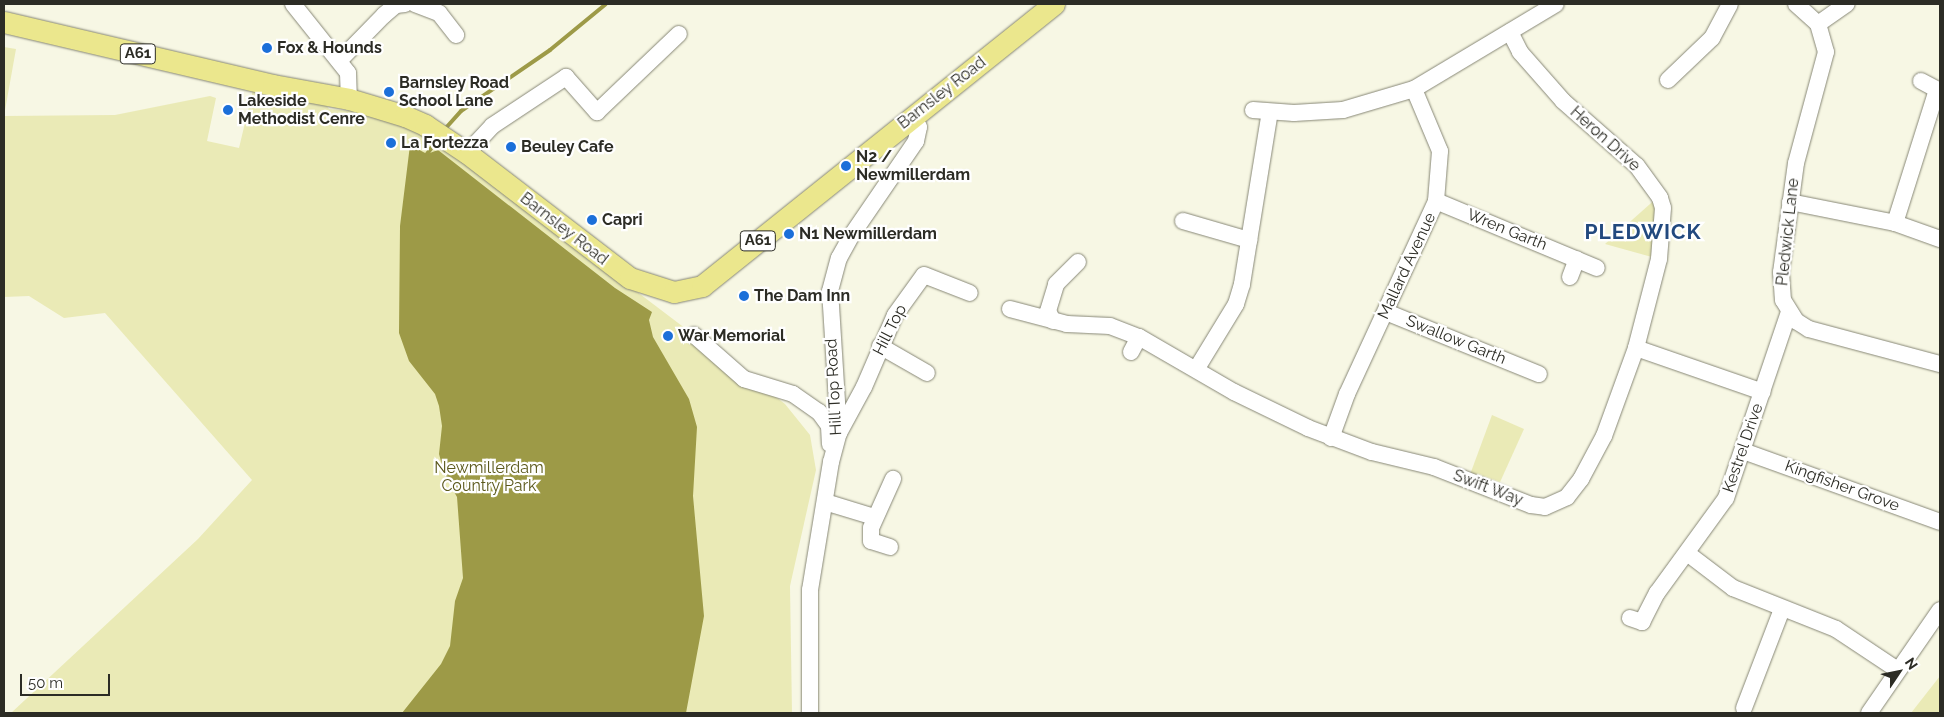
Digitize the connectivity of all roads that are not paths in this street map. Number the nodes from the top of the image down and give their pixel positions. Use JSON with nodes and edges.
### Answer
{"nodes":[{"id":1,"x":292,"y":4,"type":"edge"},
{"id":2,"x":405,"y":4,"type":"edge"},
{"id":3,"x":415,"y":4,"type":"edge"},
{"id":4,"x":1054,"y":4,"type":"edge"},
{"id":5,"x":1556,"y":4,"type":"edge"},
{"id":6,"x":1730,"y":4,"type":"edge"},
{"id":7,"x":1796,"y":4,"type":"edge"},
{"id":8,"x":1847,"y":4,"type":"edge"},
{"id":9,"x":4,"y":22,"type":"edge"},
{"id":10,"x":1818,"y":24,"type":"junction"},
{"id":11,"x":1510,"y":32,"type":"junction"},
{"id":12,"x":679,"y":34,"type":"dead end"},
{"id":13,"x":456,"y":36,"type":"dead end"},
{"id":14,"x":339,"y":61,"type":"junction"},
{"id":15,"x":1668,"y":80,"type":"dead end"},
{"id":16,"x":1921,"y":81,"type":"dead end"},
{"id":17,"x":1414,"y":89,"type":"junction"},
{"id":18,"x":1939,"y":90,"type":"edge"},
{"id":19,"x":349,"y":99,"type":"junction"},
{"id":20,"x":1253,"y":110,"type":"dead end"},
{"id":21,"x":1270,"y":112,"type":"junction"},
{"id":22,"x":912,"y":116,"type":"junction"},
{"id":23,"x":467,"y":153,"type":"junction"},
{"id":24,"x":1436,"y":201,"type":"junction"},
{"id":25,"x":1790,"y":202,"type":"junction"},
{"id":26,"x":1895,"y":223,"type":"junction"},
{"id":27,"x":1191,"y":230,"type":"dead end"},
{"id":28,"x":1940,"y":238,"type":"edge"},
{"id":29,"x":1249,"y":240,"type":"junction"},
{"id":30,"x":1577,"y":260,"type":"junction"},
{"id":31,"x":1078,"y":262,"type":"dead end"},
{"id":32,"x":1597,"y":268,"type":"dead end"},
{"id":33,"x":1570,"y":277,"type":"dead end"},
{"id":34,"x":970,"y":293,"type":"dead end"},
{"id":35,"x":1010,"y":309,"type":"dead end"},
{"id":36,"x":1386,"y":312,"type":"junction"},
{"id":37,"x":1789,"y":312,"type":"junction"},
{"id":38,"x":1053,"y":320,"type":"junction"},
{"id":39,"x":694,"y":335,"type":"dead end"},
{"id":40,"x":1138,"y":337,"type":"junction"},
{"id":41,"x":880,"y":346,"type":"junction"},
{"id":42,"x":1636,"y":348,"type":"junction"},
{"id":43,"x":1131,"y":352,"type":"dead end"},
{"id":44,"x":1940,"y":364,"type":"edge"},
{"id":45,"x":1532,"y":367,"type":"dead end"},
{"id":46,"x":1196,"y":368,"type":"junction"},
{"id":47,"x":927,"y":373,"type":"dead end"},
{"id":48,"x":1763,"y":392,"type":"junction"},
{"id":49,"x":839,"y":433,"type":"junction"},
{"id":50,"x":1331,"y":438,"type":"junction"},
{"id":51,"x":1743,"y":451,"type":"junction"},
{"id":52,"x":831,"y":462,"type":"junction"},
{"id":53,"x":893,"y":479,"type":"dead end"},
{"id":54,"x":824,"y":502,"type":"junction"},
{"id":55,"x":874,"y":517,"type":"junction"},
{"id":56,"x":1940,"y":522,"type":"edge"},
{"id":57,"x":890,"y":547,"type":"dead end"},
{"id":58,"x":1687,"y":553,"type":"junction"},
{"id":59,"x":1782,"y":609,"type":"junction"},
{"id":60,"x":1940,"y":610,"type":"edge"},
{"id":61,"x":1637,"y":624,"type":"dead end"},
{"id":62,"x":1896,"y":670,"type":"junction"},
{"id":63,"x":1744,"y":708,"type":"dead end"},
{"id":64,"x":810,"y":713,"type":"edge"},
{"id":65,"x":1868,"y":713,"type":"edge"}],
"edges":[{"from":1,"to":14,"type":"street"},
{"from":2,"to":14,"type":"street"},
{"from":3,"to":13,"type":"street"},
{"from":4,"to":22,"type":"main road","name":"Barnsley Road","number":"A61"},
{"from":5,"to":11,"type":"street"},
{"from":6,"to":15,"type":"street"},
{"from":7,"to":10,"type":"street"},
{"from":8,"to":10,"type":"street"},
{"from":9,"to":19,"type":"main road","name":"Barnsley Road","number":"A61"},
{"from":10,"to":25,"type":"street","name":"Pledwick Lane"},
{"from":11,"to":17,"type":"street"},
{"from":11,"to":42,"type":"street","name":"Heron Drive"},
{"from":12,"to":23,"type":"street"},
{"from":14,"to":19,"type":"street"},
{"from":16,"to":18,"type":"street"},
{"from":17,"to":21,"type":"street"},
{"from":17,"to":24,"type":"street","name":"Mallard Avenue"},
{"from":18,"to":26,"type":"street"},
{"from":19,"to":23,"type":"main road","name":"Barnsley Road","number":"A61"},
{"from":20,"to":21,"type":"street"},
{"from":21,"to":29,"type":"street"},
{"from":22,"to":23,"type":"main road","name":"Barnsley Road","number":"A61"},
{"from":22,"to":49,"type":"street","name":"Hill Top Road"},
{"from":24,"to":30,"type":"street","name":"Wren Garth"},
{"from":24,"to":36,"type":"street","name":"Mallard Avenue"},
{"from":25,"to":26,"type":"street"},
{"from":25,"to":37,"type":"street","name":"Pledwick Lane"},
{"from":26,"to":28,"type":"street"},
{"from":27,"to":29,"type":"street"},
{"from":29,"to":46,"type":"street"},
{"from":30,"to":32,"type":"street","name":"Wren Garth"},
{"from":30,"to":33,"type":"street"},
{"from":31,"to":38,"type":"street"},
{"from":34,"to":41,"type":"street","name":"Hill Top"},
{"from":35,"to":38,"type":"street","name":"Swift Way"},
{"from":36,"to":45,"type":"street","name":"Swallow Garth"},
{"from":36,"to":50,"type":"street","name":"Mallard Avenue"},
{"from":37,"to":44,"type":"street","name":"Pledwick Lane"},
{"from":37,"to":48,"type":"street","name":"Kestrel Drive"},
{"from":38,"to":40,"type":"street","name":"Swift Way"},
{"from":39,"to":52,"type":"street"},
{"from":40,"to":43,"type":"street"},
{"from":40,"to":46,"type":"street","name":"Swift Way"},
{"from":41,"to":47,"type":"street"},
{"from":41,"to":49,"type":"street","name":"Hill Top"},
{"from":42,"to":48,"type":"street"},
{"from":42,"to":50,"type":"street","name":"Swift Way"},
{"from":46,"to":50,"type":"street","name":"Swift Way"},
{"from":48,"to":51,"type":"street","name":"Kestrel Drive"},
{"from":49,"to":52,"type":"street","name":"Hill Top Road"},
{"from":51,"to":56,"type":"street","name":"Kingfisher Grove"},
{"from":51,"to":58,"type":"street","name":"Kestrel Drive"},
{"from":52,"to":54,"type":"street","name":"Hill Top Road"},
{"from":53,"to":55,"type":"street"},
{"from":54,"to":55,"type":"street"},
{"from":54,"to":64,"type":"street","name":"Hill Top Road"},
{"from":55,"to":57,"type":"street"},
{"from":58,"to":59,"type":"street"},
{"from":58,"to":61,"type":"street","name":"Kestrel Drive"},
{"from":59,"to":62,"type":"street"},
{"from":59,"to":63,"type":"street"},
{"from":60,"to":62,"type":"street"},
{"from":62,"to":65,"type":"street"}]}
